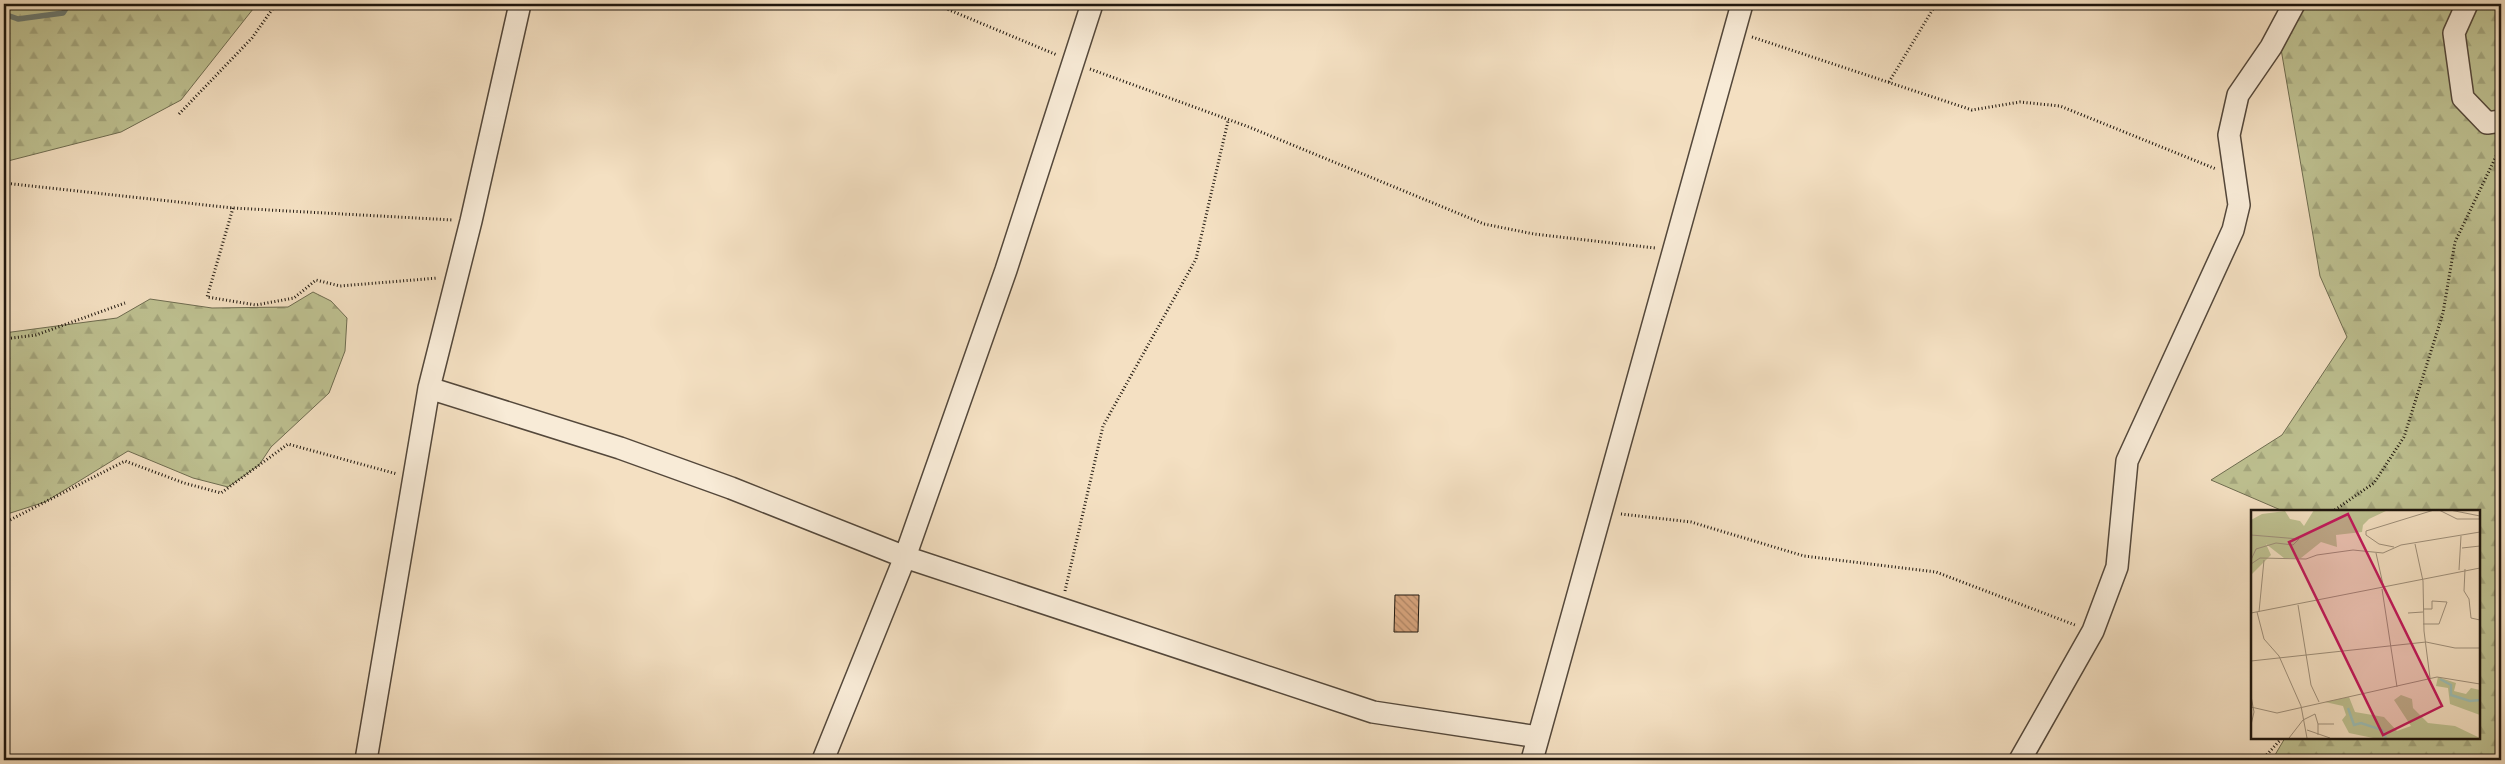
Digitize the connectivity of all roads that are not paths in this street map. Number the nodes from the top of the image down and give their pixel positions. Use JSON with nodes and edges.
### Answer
{"nodes":[{"id":1,"x":520,"y":4,"type":"edge"},
{"id":2,"x":1092,"y":4,"type":"edge"},
{"id":3,"x":1742,"y":4,"type":"edge"},
{"id":4,"x":2294,"y":4,"type":"edge"},
{"id":5,"x":2467,"y":4,"type":"edge"},
{"id":6,"x":2501,"y":121,"type":"edge"},
{"id":7,"x":429,"y":388,"type":"junction"},
{"id":8,"x":905,"y":557,"type":"junction"},
{"id":9,"x":1538,"y":736,"type":"junction"},
{"id":10,"x":1536,"y":759,"type":"edge"},
{"id":11,"x":366,"y":760,"type":"edge"},
{"id":12,"x":823,"y":760,"type":"edge"},
{"id":13,"x":2020,"y":760,"type":"edge"}],
"edges":[{"from":1,"to":7,"type":"street"},
{"from":2,"to":8,"type":"street"},
{"from":3,"to":9,"type":"street"},
{"from":4,"to":13,"type":"street"},
{"from":5,"to":6,"type":"street"},
{"from":7,"to":8,"type":"street"},
{"from":7,"to":11,"type":"street"},
{"from":8,"to":9,"type":"street"},
{"from":8,"to":12,"type":"street"},
{"from":9,"to":10,"type":"street"}]}
